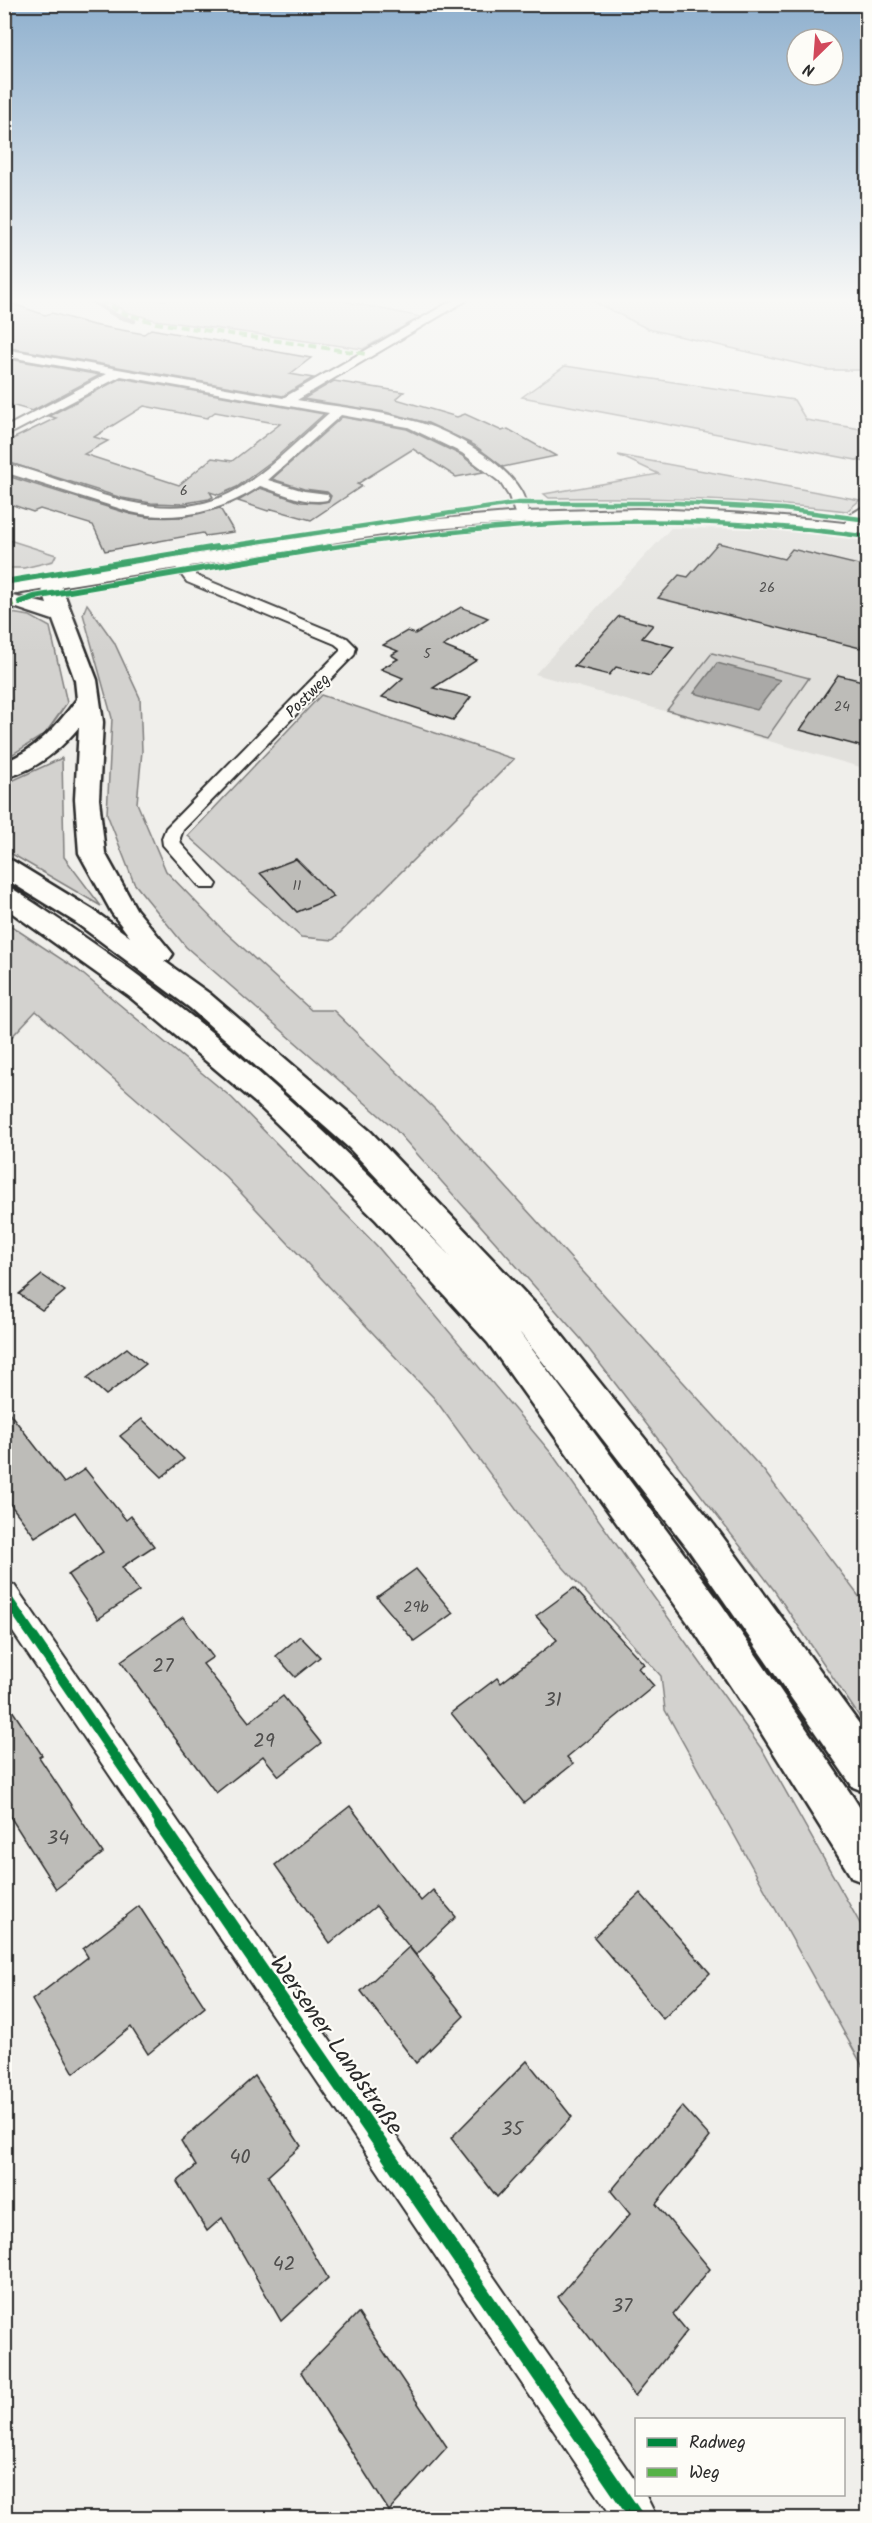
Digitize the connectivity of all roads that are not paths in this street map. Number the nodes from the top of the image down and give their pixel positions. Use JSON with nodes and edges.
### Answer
{"nodes":[{"id":1,"x":33,"y":418,"type":"edge"},
{"id":2,"x":332,"y":418,"type":"edge"},
{"id":3,"x":377,"y":418,"type":"edge"},
{"id":4,"x":4,"y":433,"type":"edge"},
{"id":5,"x":4,"y":467,"type":"edge"},
{"id":6,"x":257,"y":482,"type":"junction"},
{"id":7,"x":322,"y":497,"type":"dead end"},
{"id":8,"x":867,"y":508,"type":"edge"},
{"id":9,"x":522,"y":516,"type":"junction"},
{"id":10,"x":849,"y":529,"type":"junction"},
{"id":11,"x":867,"y":531,"type":"edge"},
{"id":12,"x":178,"y":561,"type":"junction"},
{"id":13,"x":50,"y":583,"type":"junction"},
{"id":14,"x":4,"y":590,"type":"edge"},
{"id":15,"x":4,"y":600,"type":"edge"},
{"id":16,"x":63,"y":616,"type":"junction"},
{"id":17,"x":88,"y":699,"type":"junction"},
{"id":18,"x":4,"y":771,"type":"edge"},
{"id":19,"x":4,"y":867,"type":"edge"},
{"id":20,"x":208,"y":884,"type":"dead end"},
{"id":21,"x":4,"y":895,"type":"edge"},
{"id":22,"x":200,"y":1001,"type":"junction"},
{"id":23,"x":4,"y":1594,"type":"edge"},
{"id":24,"x":867,"y":1772,"type":"edge"},
{"id":25,"x":867,"y":1862,"type":"edge"},
{"id":26,"x":637,"y":2518,"type":"edge"}],
"edges":[{"from":1,"to":4,"type":"street"},
{"from":2,"to":6,"type":"street"},
{"from":3,"to":9,"type":"street"},
{"from":5,"to":6,"type":"street"},
{"from":6,"to":7,"type":"street"},
{"from":8,"to":10,"type":"street"},
{"from":9,"to":10,"type":"street"},
{"from":9,"to":12,"type":"street"},
{"from":10,"to":11,"type":"street"},
{"from":12,"to":13,"type":"street"},
{"from":12,"to":20,"type":"street","name":"Postweg"},
{"from":13,"to":14,"type":"street"},
{"from":13,"to":16,"type":"highway"},
{"from":15,"to":16,"type":"highway"},
{"from":16,"to":17,"type":"highway"},
{"from":17,"to":18,"type":"highway"},
{"from":17,"to":22,"type":"highway"},
{"from":19,"to":22,"type":"highway"},
{"from":21,"to":25,"type":"highway"},
{"from":22,"to":24,"type":"highway"},
{"from":23,"to":26,"type":"street","name":"Wersener Landstraße"}]}
